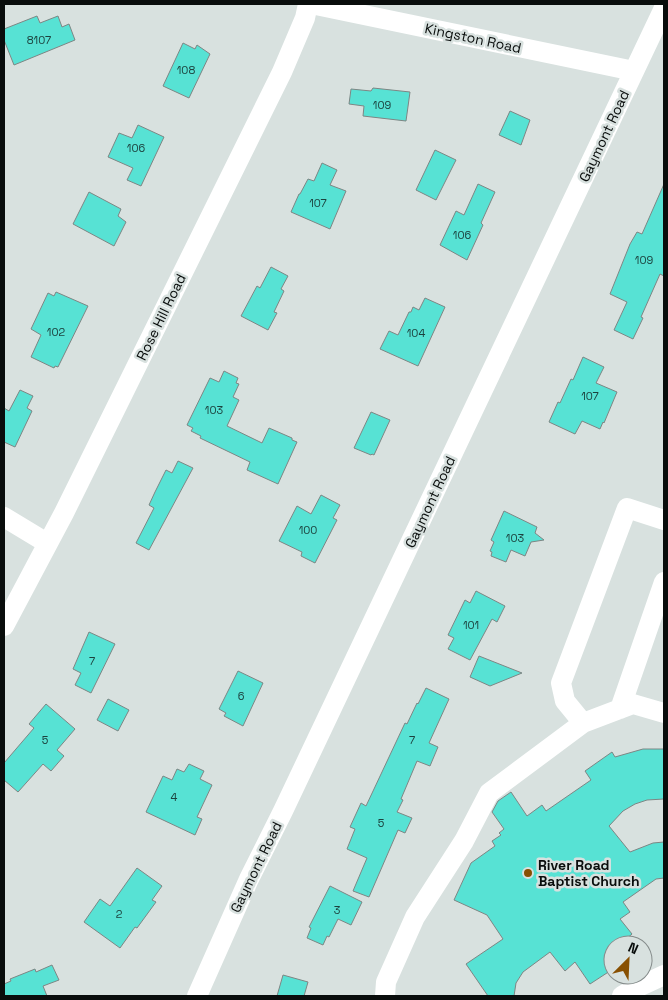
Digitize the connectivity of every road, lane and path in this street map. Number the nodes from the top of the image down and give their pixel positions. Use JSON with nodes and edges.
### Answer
{"nodes":[{"id":1,"x":310,"y":4,"type":"edge"},
{"id":2,"x":664,"y":8,"type":"edge"},
{"id":3,"x":634,"y":71,"type":"junction"},
{"id":4,"x":4,"y":518,"type":"edge"},
{"id":5,"x":664,"y":520,"type":"edge"},
{"id":6,"x":47,"y":543,"type":"junction"},
{"id":7,"x":664,"y":582,"type":"edge"},
{"id":8,"x":4,"y":626,"type":"edge"},
{"id":9,"x":620,"y":709,"type":"junction"},
{"id":10,"x":664,"y":713,"type":"edge"},
{"id":11,"x":583,"y":723,"type":"junction"},
{"id":12,"x":664,"y":975,"type":"edge"},
{"id":13,"x":197,"y":996,"type":"edge"},
{"id":14,"x":384,"y":996,"type":"edge"},
{"id":15,"x":622,"y":996,"type":"edge"}],
"edges":[{"from":1,"to":3,"type":"street","name":"Kingston Road"},
{"from":1,"to":6,"type":"street","name":"Rose Hill Road"},
{"from":2,"to":3,"type":"street","name":"Gaymont Road"},
{"from":3,"to":13,"type":"street","name":"Gaymont Road"},
{"from":4,"to":6,"type":"street"},
{"from":5,"to":11,"type":"street"},
{"from":6,"to":8,"type":"street","name":"Rose Hill Road"},
{"from":7,"to":9,"type":"street"},
{"from":9,"to":10,"type":"street"},
{"from":9,"to":11,"type":"street"},
{"from":11,"to":14,"type":"street"},
{"from":12,"to":15,"type":"street"}]}
